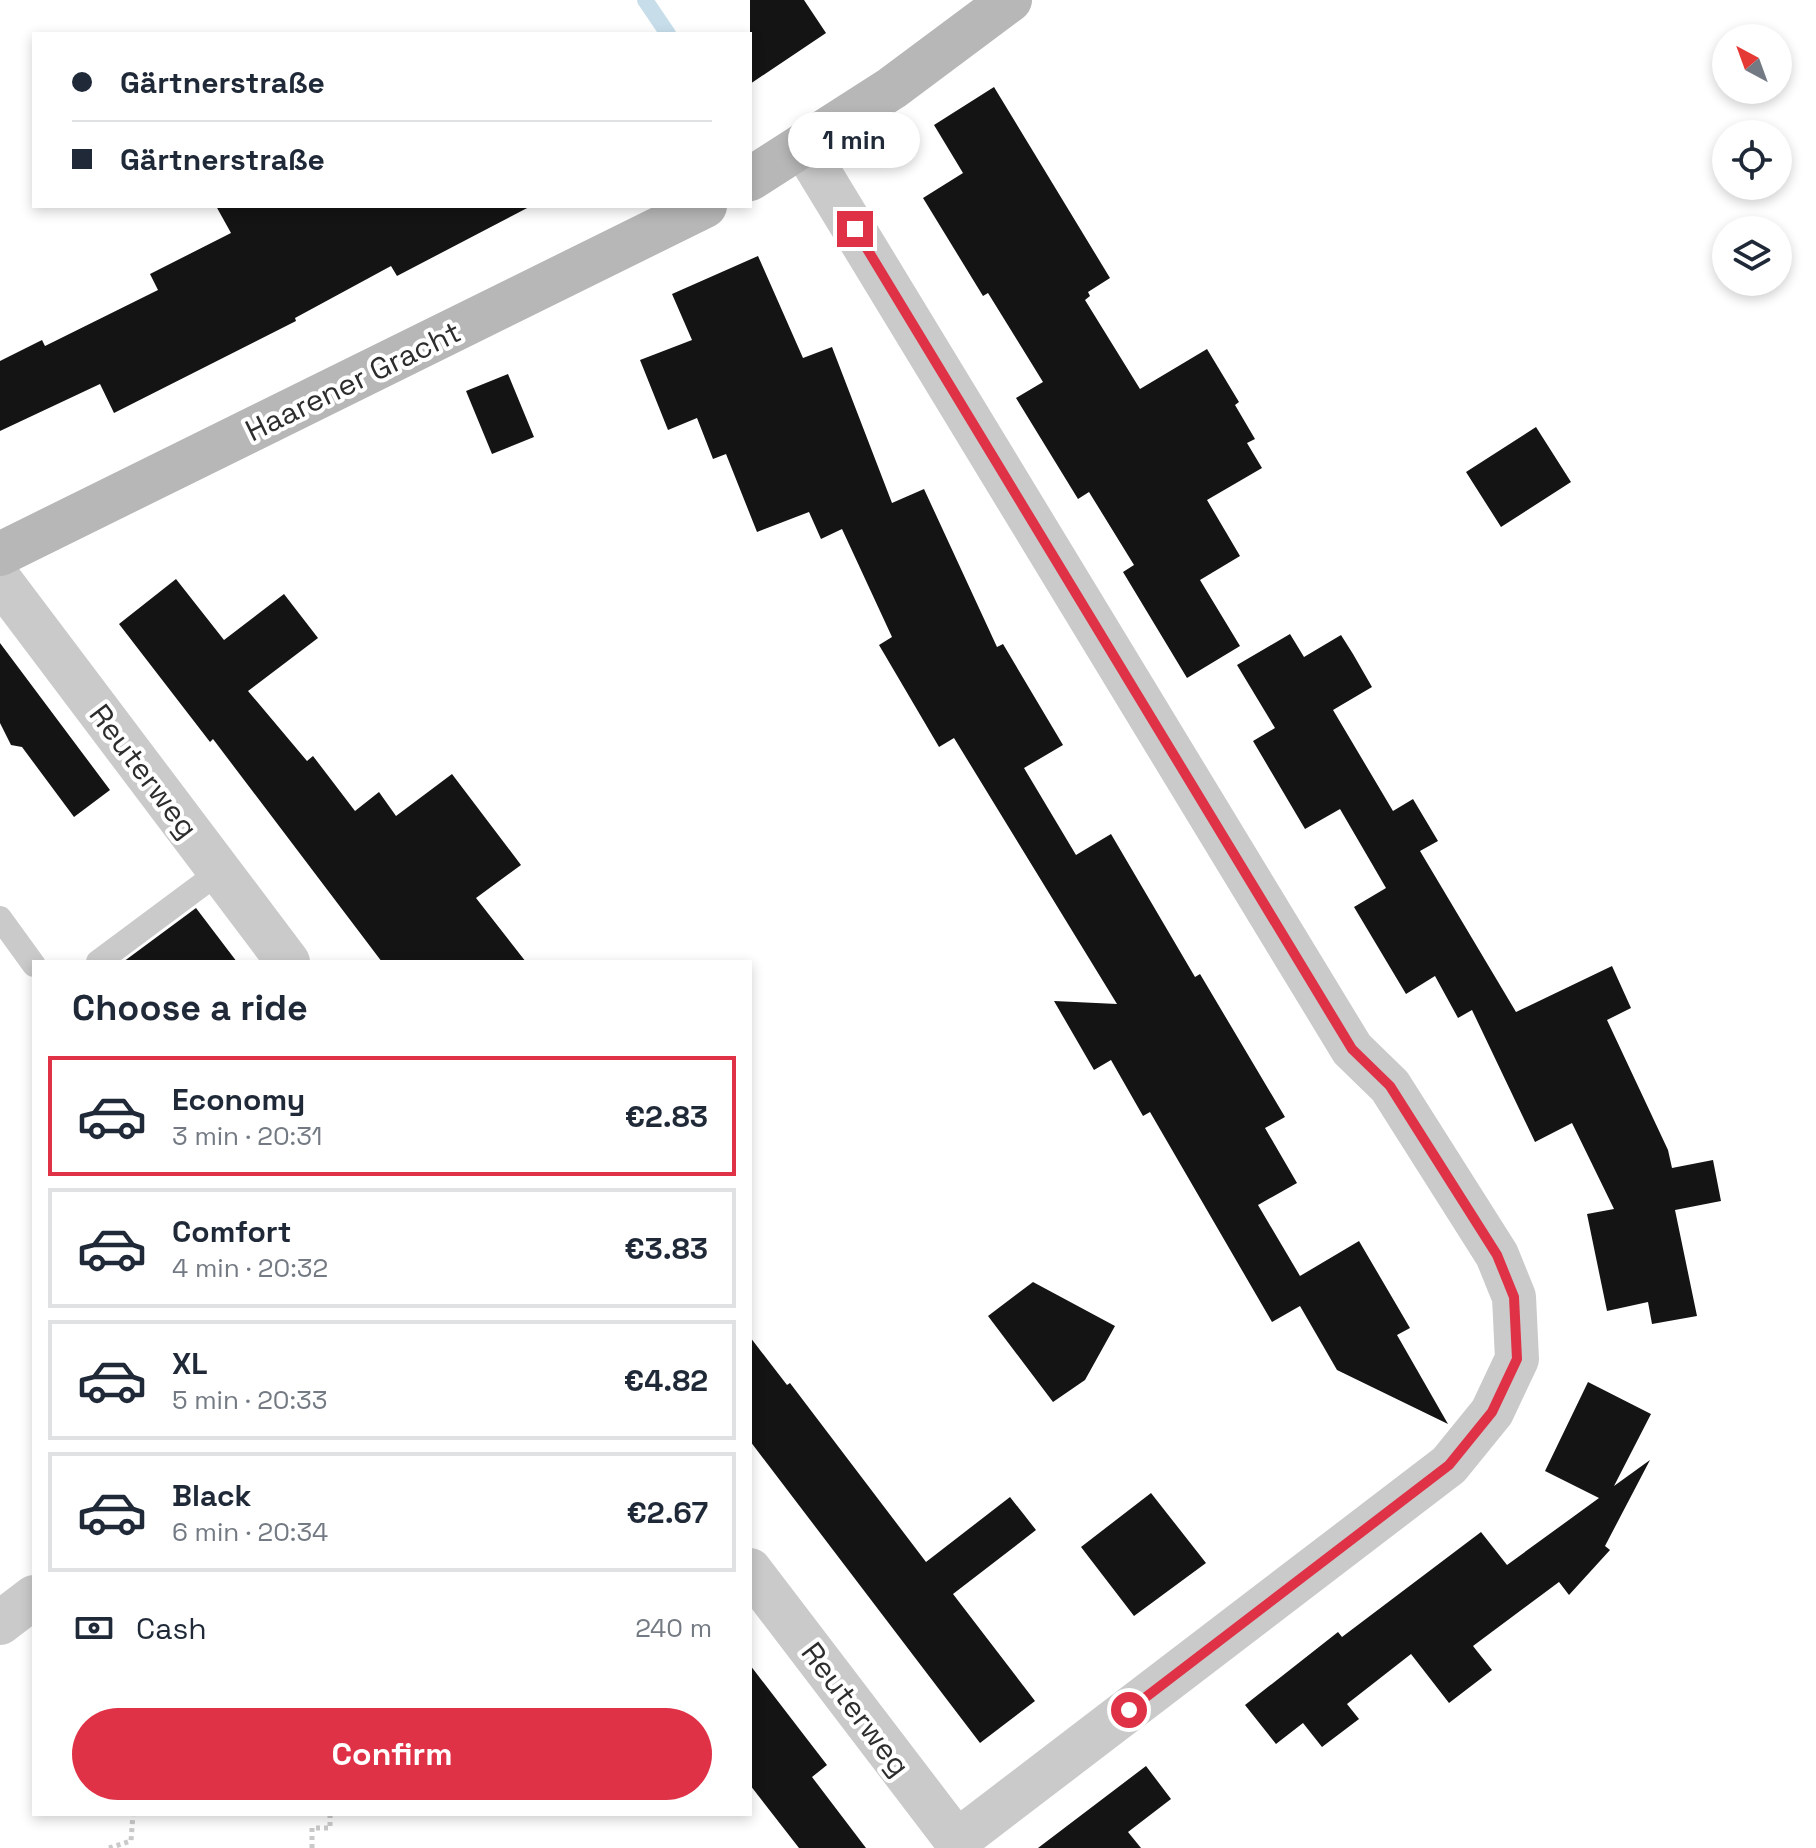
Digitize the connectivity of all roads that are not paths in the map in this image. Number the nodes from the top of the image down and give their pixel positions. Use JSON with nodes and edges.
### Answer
{"nodes":[{"id":1,"x":1010,"y":0,"type":"edge"},
{"id":2,"x":804,"y":147,"type":"junction"},
{"id":3,"x":752,"y":178,"type":"edge"},
{"id":4,"x":701,"y":208,"type":"edge"},
{"id":5,"x":0,"y":554,"type":"edge"},
{"id":6,"x":0,"y":580,"type":"edge"},
{"id":7,"x":219,"y":872,"type":"junction"},
{"id":8,"x":0,"y":918,"type":"edge"},
{"id":9,"x":101,"y":960,"type":"edge"},
{"id":10,"x":286,"y":960,"type":"edge"},
{"id":11,"x":32,"y":962,"type":"edge"},
{"id":12,"x":752,"y":1573,"type":"edge"},
{"id":13,"x":32,"y":1599,"type":"edge"},
{"id":14,"x":0,"y":1623,"type":"edge"},
{"id":15,"x":960,"y":1845,"type":"edge"}],
"edges":[{"from":1,"to":2,"type":"main road"},
{"from":2,"to":3,"type":"main road"},
{"from":2,"to":15,"type":"street"},
{"from":4,"to":5,"type":"main road","name":"Haarener Gracht"},
{"from":6,"to":7,"type":"street","name":"Reuterweg"},
{"from":7,"to":9,"type":"lane"},
{"from":7,"to":10,"type":"street","name":"Reuterweg"},
{"from":8,"to":11,"type":"lane"},
{"from":12,"to":15,"type":"street","name":"Reuterweg"},
{"from":13,"to":14,"type":"street"}]}
